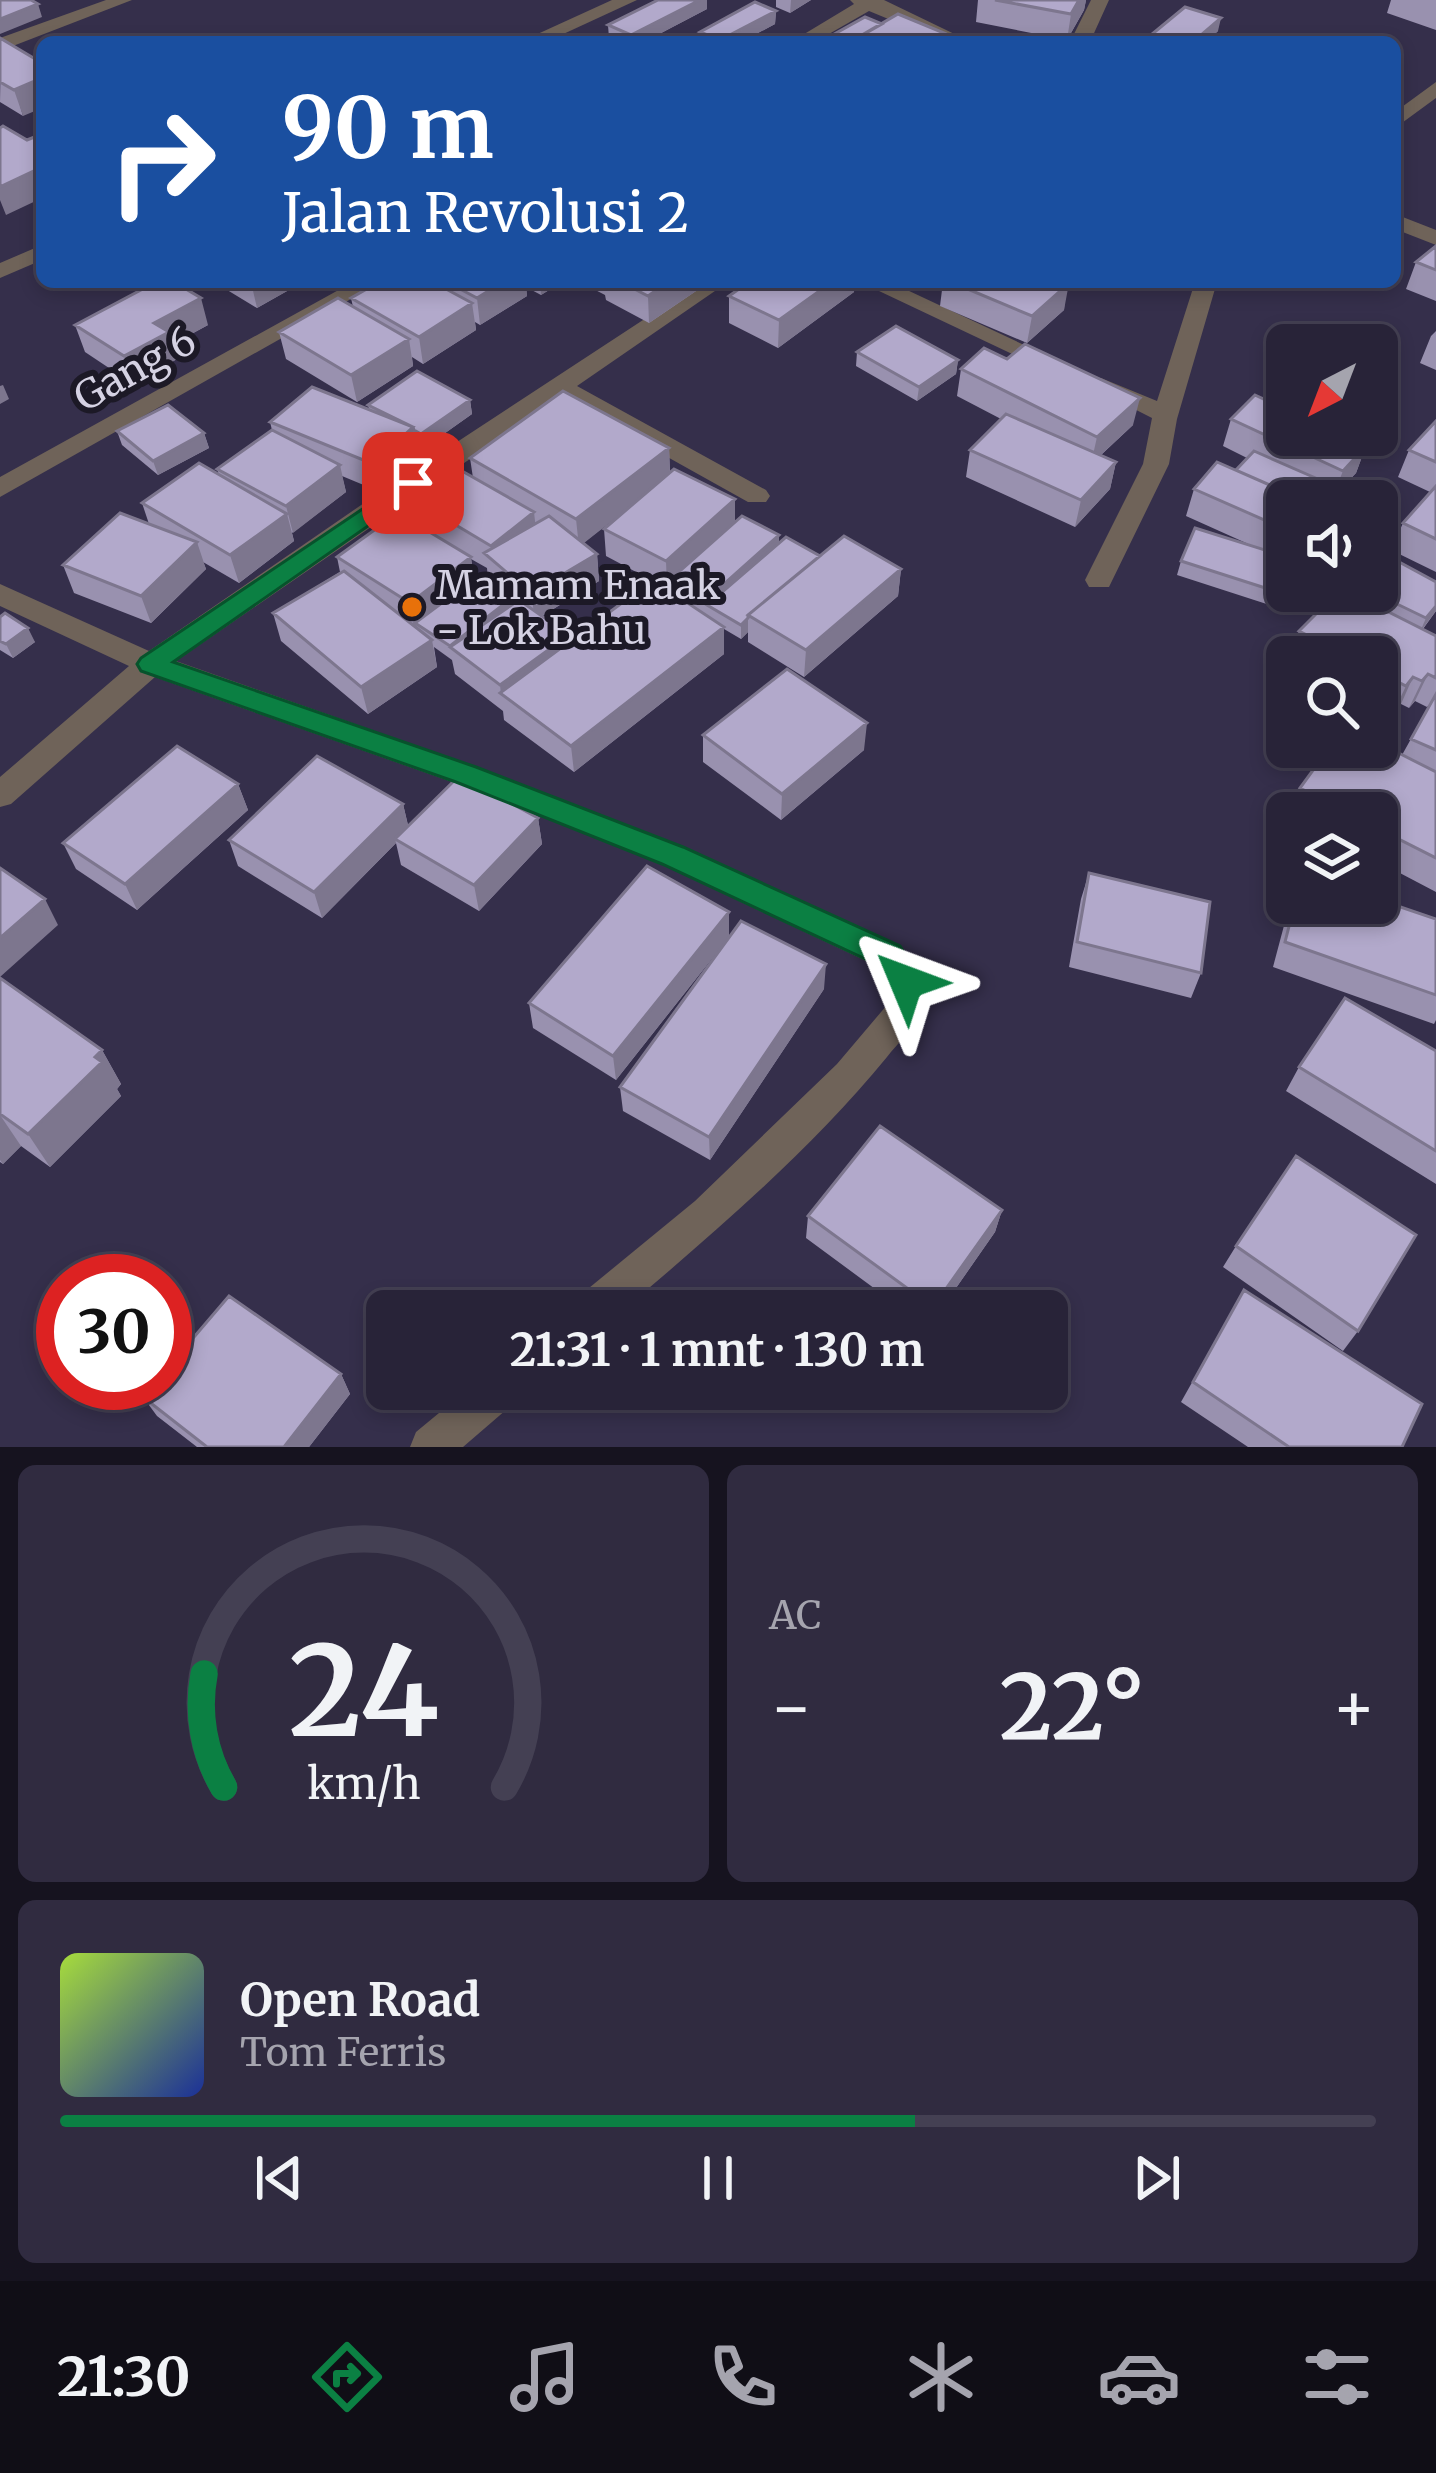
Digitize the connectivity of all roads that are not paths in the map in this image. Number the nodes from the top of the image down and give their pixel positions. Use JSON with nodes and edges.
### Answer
{"nodes":[{"id":1,"x":122,"y":0,"type":"edge"},
{"id":2,"x":628,"y":0,"type":"edge"},
{"id":3,"x":1100,"y":0,"type":"edge"},
{"id":4,"x":868,"y":1,"type":"edge"},
{"id":5,"x":544,"y":36,"type":"edge"},
{"id":6,"x":811,"y":36,"type":"edge"},
{"id":7,"x":947,"y":36,"type":"edge"},
{"id":8,"x":1083,"y":36,"type":"edge"},
{"id":9,"x":0,"y":45,"type":"edge"},
{"id":10,"x":1436,"y":88,"type":"edge"},
{"id":11,"x":1401,"y":117,"type":"edge"},
{"id":12,"x":1401,"y":223,"type":"edge"},
{"id":13,"x":1436,"y":238,"type":"edge"},
{"id":14,"x":36,"y":256,"type":"edge"},
{"id":15,"x":0,"y":271,"type":"edge"},
{"id":16,"x":359,"y":288,"type":"edge"},
{"id":17,"x":708,"y":288,"type":"edge"},
{"id":18,"x":884,"y":288,"type":"edge"},
{"id":19,"x":1204,"y":288,"type":"edge"},
{"id":20,"x":562,"y":388,"type":"junction"},
{"id":21,"x":1166,"y":415,"type":"junction"},
{"id":22,"x":0,"y":488,"type":"edge"},
{"id":23,"x":757,"y":496,"type":"dead end"},
{"id":24,"x":1099,"y":580,"type":"dead end"},
{"id":25,"x":0,"y":594,"type":"edge"},
{"id":26,"x":151,"y":664,"type":"junction"},
{"id":27,"x":0,"y":795,"type":"edge"},
{"id":28,"x":617,"y":1290,"type":"edge"},
{"id":29,"x":475,"y":1410,"type":"edge"},
{"id":30,"x":430,"y":1447,"type":"edge"}],
"edges":[{"from":1,"to":9,"type":"street"},
{"from":2,"to":5,"type":"street"},
{"from":3,"to":8,"type":"street"},
{"from":4,"to":6,"type":"street"},
{"from":4,"to":7,"type":"street"},
{"from":10,"to":11,"type":"street"},
{"from":12,"to":13,"type":"street"},
{"from":14,"to":15,"type":"street"},
{"from":16,"to":22,"type":"street","name":"Gang 6"},
{"from":17,"to":20,"type":"street"},
{"from":18,"to":21,"type":"street"},
{"from":19,"to":21,"type":"street"},
{"from":20,"to":23,"type":"street"},
{"from":20,"to":26,"type":"street"},
{"from":21,"to":24,"type":"street"},
{"from":25,"to":26,"type":"street"},
{"from":26,"to":27,"type":"street"},
{"from":26,"to":28,"type":"street"},
{"from":29,"to":30,"type":"street"}]}
